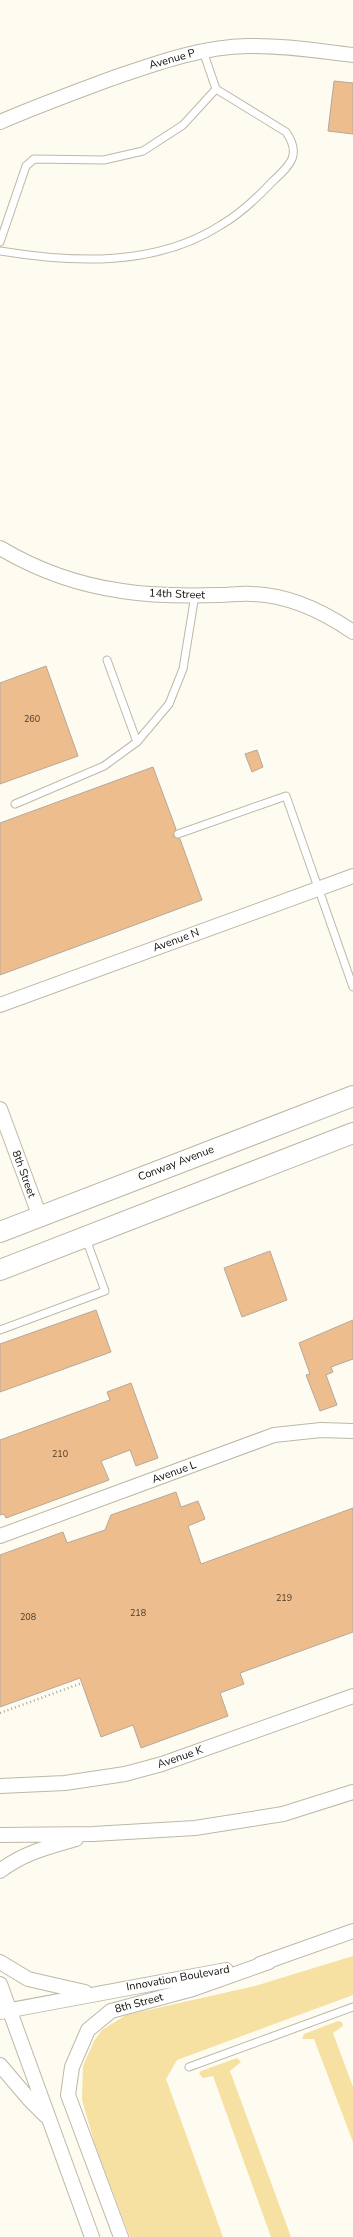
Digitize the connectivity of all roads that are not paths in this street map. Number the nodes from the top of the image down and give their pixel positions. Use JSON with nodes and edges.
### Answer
{"nodes":[{"id":1,"x":203,"y":51,"type":"junction"},
{"id":2,"x":353,"y":55,"type":"edge"},
{"id":3,"x":216,"y":90,"type":"junction"},
{"id":4,"x":0,"y":122,"type":"edge"},
{"id":5,"x":0,"y":242,"type":"edge"},
{"id":6,"x":0,"y":251,"type":"edge"},
{"id":7,"x":0,"y":548,"type":"edge"},
{"id":8,"x":195,"y":595,"type":"junction"},
{"id":9,"x":353,"y":632,"type":"edge"},
{"id":10,"x":107,"y":660,"type":"dead end"},
{"id":11,"x":137,"y":742,"type":"junction"},
{"id":12,"x":15,"y":804,"type":"dead end"},
{"id":13,"x":178,"y":834,"type":"dead end"},
{"id":14,"x":353,"y":876,"type":"edge"},
{"id":15,"x":318,"y":888,"type":"junction"},
{"id":16,"x":353,"y":987,"type":"edge"},
{"id":17,"x":0,"y":1005,"type":"edge"},
{"id":18,"x":353,"y":1096,"type":"edge"},
{"id":19,"x":0,"y":1109,"type":"edge"},
{"id":20,"x":353,"y":1133,"type":"edge"},
{"id":21,"x":40,"y":1217,"type":"junction"},
{"id":22,"x":0,"y":1232,"type":"edge"},
{"id":23,"x":85,"y":1236,"type":"junction"},
{"id":24,"x":0,"y":1270,"type":"edge"},
{"id":25,"x":0,"y":1330,"type":"edge"},
{"id":26,"x":353,"y":1431,"type":"edge"},
{"id":27,"x":0,"y":1536,"type":"edge"},
{"id":28,"x":353,"y":1696,"type":"edge"},
{"id":29,"x":0,"y":1786,"type":"edge"},
{"id":30,"x":353,"y":1792,"type":"edge"},
{"id":31,"x":93,"y":1834,"type":"junction"},
{"id":32,"x":0,"y":1835,"type":"edge"},
{"id":33,"x":0,"y":1871,"type":"edge"},
{"id":34,"x":353,"y":1931,"type":"edge"},
{"id":35,"x":0,"y":1962,"type":"edge"},
{"id":36,"x":269,"y":1962,"type":"junction"},
{"id":37,"x":0,"y":1984,"type":"edge"},
{"id":38,"x":93,"y":1994,"type":"junction"},
{"id":39,"x":353,"y":2007,"type":"edge"},
{"id":40,"x":5,"y":2010,"type":"edge"},
{"id":41,"x":0,"y":2065,"type":"edge"},
{"id":42,"x":189,"y":2066,"type":"dead end"},
{"id":43,"x":49,"y":2119,"type":"junction"},
{"id":44,"x":92,"y":2237,"type":"edge"},
{"id":45,"x":122,"y":2237,"type":"edge"}],
"edges":[{"from":1,"to":2,"type":"street","name":"Avenue P"},
{"from":1,"to":3,"type":"lane"},
{"from":1,"to":4,"type":"street","name":"Avenue P"},
{"from":3,"to":5,"type":"lane"},
{"from":3,"to":6,"type":"lane"},
{"from":7,"to":8,"type":"street","name":"14th Street"},
{"from":8,"to":9,"type":"street","name":"14th Street"},
{"from":8,"to":11,"type":"lane"},
{"from":10,"to":11,"type":"lane"},
{"from":11,"to":12,"type":"lane"},
{"from":13,"to":15,"type":"lane"},
{"from":14,"to":15,"type":"street","name":"Avenue N"},
{"from":15,"to":16,"type":"lane"},
{"from":15,"to":17,"type":"street","name":"Avenue N"},
{"from":18,"to":21,"type":"street","name":"Conway Avenue"},
{"from":19,"to":21,"type":"street","name":"8th Street"},
{"from":20,"to":23,"type":"street"},
{"from":21,"to":22,"type":"street","name":"Conway Avenue"},
{"from":23,"to":24,"type":"street"},
{"from":23,"to":25,"type":"lane"},
{"from":26,"to":27,"type":"street","name":"Avenue L"},
{"from":28,"to":29,"type":"street","name":"Avenue K"},
{"from":30,"to":31,"type":"street"},
{"from":31,"to":32,"type":"street"},
{"from":31,"to":33,"type":"street"},
{"from":34,"to":36,"type":"street","name":"Innovation Boulevard"},
{"from":35,"to":38,"type":"street"},
{"from":36,"to":38,"type":"street","name":"Innovation Boulevard"},
{"from":36,"to":45,"type":"street","name":"8th Street"},
{"from":37,"to":40,"type":"street"},
{"from":38,"to":40,"type":"street","name":"Innovation Boulevard"},
{"from":39,"to":42,"type":"lane"},
{"from":40,"to":43,"type":"street"},
{"from":41,"to":43,"type":"street"},
{"from":43,"to":44,"type":"street"}]}
